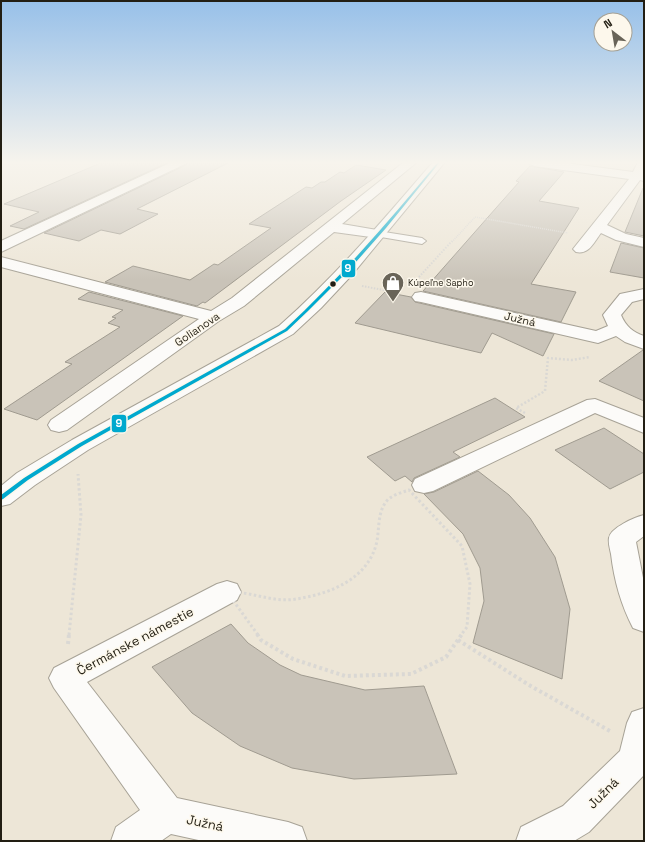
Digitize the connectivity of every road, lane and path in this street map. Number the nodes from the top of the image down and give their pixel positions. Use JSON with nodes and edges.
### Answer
{"nodes":[{"id":1,"x":99,"y":201,"type":"edge"},
{"id":2,"x":362,"y":201,"type":"edge"},
{"id":3,"x":406,"y":201,"type":"edge"},
{"id":4,"x":620,"y":201,"type":"edge"},
{"id":5,"x":330,"y":227,"type":"junction"},
{"id":6,"x":594,"y":232,"type":"junction"},
{"id":7,"x":378,"y":234,"type":"junction"},
{"id":8,"x":422,"y":241,"type":"dead end"},
{"id":9,"x":644,"y":243,"type":"edge"},
{"id":10,"x":1,"y":248,"type":"edge"},
{"id":11,"x":581,"y":249,"type":"dead end"},
{"id":12,"x":1,"y":262,"type":"edge"},
{"id":13,"x":357,"y":285,"type":"dead end"},
{"id":14,"x":403,"y":294,"type":"junction"},
{"id":15,"x":644,"y":294,"type":"edge"},
{"id":16,"x":421,"y":298,"type":"joint"},
{"id":17,"x":213,"y":317,"type":"junction"},
{"id":18,"x":617,"y":329,"type":"junction"},
{"id":19,"x":598,"y":337,"type":"junction"},
{"id":20,"x":644,"y":343,"type":"edge"},
{"id":21,"x":59,"y":425,"type":"dead end"},
{"id":22,"x":644,"y":426,"type":"edge"},
{"id":23,"x":547,"y":427,"type":"junction"},
{"id":24,"x":76,"y":471,"type":"dead end"},
{"id":25,"x":424,"y":485,"type":"dead end"},
{"id":26,"x":1,"y":498,"type":"edge"},
{"id":27,"x":644,"y":524,"type":"edge"},
{"id":28,"x":227,"y":592,"type":"junction"},
{"id":29,"x":644,"y":620,"type":"edge"},
{"id":30,"x":458,"y":640,"type":"junction"},
{"id":31,"x":65,"y":678,"type":"junction"},
{"id":32,"x":641,"y":734,"type":"edge"},
{"id":33,"x":166,"y":814,"type":"junction"},
{"id":34,"x":130,"y":841,"type":"edge"},
{"id":35,"x":288,"y":841,"type":"edge"},
{"id":36,"x":535,"y":841,"type":"edge"}],
"edges":[{"from":1,"to":10,"type":"street"},
{"from":2,"to":5,"type":"street","name":"Golianova"},
{"from":3,"to":7,"type":"street"},
{"from":4,"to":6,"type":"street"},
{"from":5,"to":7,"type":"street"},
{"from":5,"to":17,"type":"street","name":"Golianova"},
{"from":6,"to":9,"type":"street"},
{"from":6,"to":11,"type":"street"},
{"from":6,"to":14,"type":"path"},
{"from":7,"to":8,"type":"lane"},
{"from":7,"to":26,"type":"street"},
{"from":12,"to":17,"type":"street"},
{"from":13,"to":14,"type":"path"},
{"from":14,"to":16,"type":"path"},
{"from":15,"to":18,"type":"street"},
{"from":16,"to":19,"type":"street","name":"Južná"},
{"from":17,"to":21,"type":"street","name":"Golianova"},
{"from":18,"to":19,"type":"street"},
{"from":18,"to":20,"type":"street"},
{"from":19,"to":23,"type":"path"},
{"from":22,"to":23,"type":"street"},
{"from":23,"to":25,"type":"street"},
{"from":24,"to":31,"type":"path"},
{"from":27,"to":29,"type":"street"},
{"from":28,"to":30,"type":"path"},
{"from":28,"to":30,"type":"path"},
{"from":28,"to":31,"type":"street","name":"Čermánske námestie"},
{"from":30,"to":32,"type":"path"},
{"from":31,"to":33,"type":"street","name":"Čermánske námestie"},
{"from":32,"to":36,"type":"street","name":"Južná"},
{"from":33,"to":34,"type":"street"},
{"from":33,"to":35,"type":"street","name":"Južná"}]}
